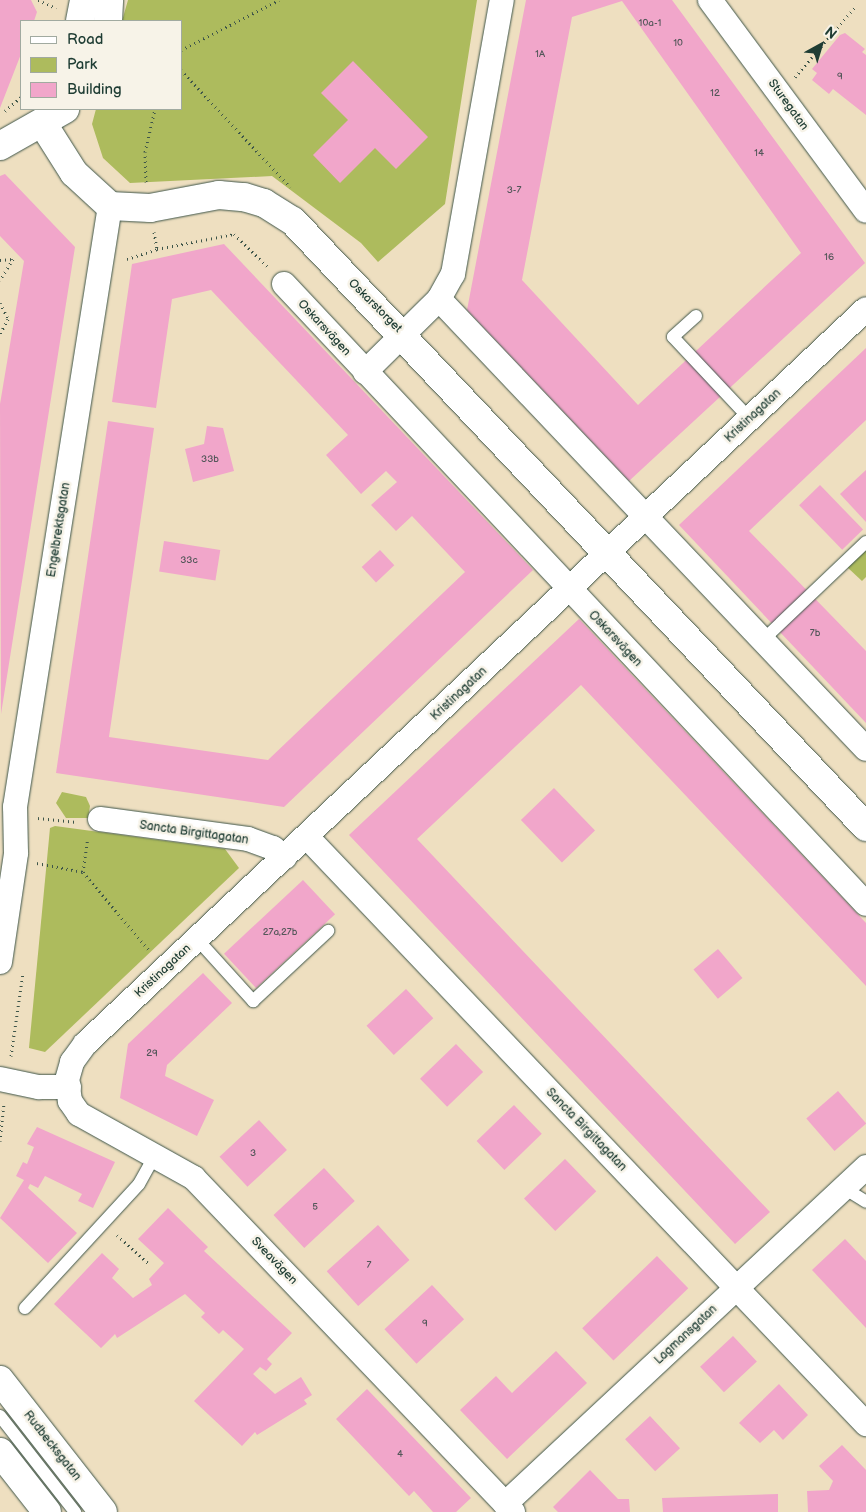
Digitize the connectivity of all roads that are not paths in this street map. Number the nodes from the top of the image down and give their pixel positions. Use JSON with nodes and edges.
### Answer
{"nodes":[{"id":1,"x":84,"y":0,"type":"edge"},
{"id":2,"x":109,"y":0,"type":"edge"},
{"id":3,"x":502,"y":0,"type":"edge"},
{"id":4,"x":710,"y":0,"type":"edge"},
{"id":5,"x":80,"y":20,"type":"edge"},
{"id":6,"x":108,"y":20,"type":"edge"},
{"id":7,"x":52,"y":114,"type":"edge"},
{"id":8,"x":0,"y":146,"type":"edge"},
{"id":9,"x":110,"y":206,"type":"junction"},
{"id":10,"x":866,"y":211,"type":"edge"},
{"id":11,"x":284,"y":284,"type":"road end"},
{"id":12,"x":439,"y":299,"type":"junction"},
{"id":13,"x":866,"y":309,"type":"edge"},
{"id":14,"x":696,"y":316,"type":"dead end"},
{"id":15,"x":402,"y":335,"type":"junction"},
{"id":16,"x":365,"y":372,"type":"junction"},
{"id":17,"x":750,"y":419,"type":"junction"},
{"id":18,"x":647,"y":516,"type":"junction"},
{"id":19,"x":866,"y":542,"type":"edge"},
{"id":20,"x":608,"y":554,"type":"junction"},
{"id":21,"x":569,"y":590,"type":"junction"},
{"id":22,"x":763,"y":640,"type":"junction"},
{"id":23,"x":866,"y":749,"type":"edge"},
{"id":24,"x":8,"y":805,"type":"edge"},
{"id":25,"x":95,"y":821,"type":"road end"},
{"id":26,"x":866,"y":827,"type":"edge"},
{"id":27,"x":307,"y":837,"type":"junction"},
{"id":28,"x":285,"y":857,"type":"junction"},
{"id":29,"x":866,"y":904,"type":"edge"},
{"id":30,"x":328,"y":931,"type":"dead end"},
{"id":31,"x":197,"y":940,"type":"junction"},
{"id":32,"x":0,"y":962,"type":"edge"},
{"id":33,"x":0,"y":1079,"type":"edge"},
{"id":34,"x":68,"y":1087,"type":"junction"},
{"id":35,"x":156,"y":1155,"type":"junction"},
{"id":36,"x":866,"y":1167,"type":"edge"},
{"id":37,"x":844,"y":1188,"type":"junction"},
{"id":38,"x":866,"y":1202,"type":"edge"},
{"id":39,"x":737,"y":1288,"type":"junction"},
{"id":40,"x":25,"y":1308,"type":"dead end"},
{"id":41,"x":0,"y":1380,"type":"edge"},
{"id":42,"x":0,"y":1416,"type":"edge"},
{"id":43,"x":866,"y":1424,"type":"edge"},
{"id":44,"x":0,"y":1452,"type":"edge"},
{"id":45,"x":509,"y":1508,"type":"edge"},
{"id":46,"x":46,"y":1512,"type":"edge"},
{"id":47,"x":75,"y":1512,"type":"edge"},
{"id":48,"x":103,"y":1512,"type":"edge"}],
"edges":[{"from":1,"to":5,"type":"street"},
{"from":2,"to":6,"type":"street"},
{"from":3,"to":12,"type":"street","name":"Oskarstorget"},
{"from":4,"to":10,"type":"street","name":"Sturegatan"},
{"from":7,"to":8,"type":"street"},
{"from":7,"to":9,"type":"street"},
{"from":9,"to":15,"type":"street","name":"Oskarstorget"},
{"from":9,"to":24,"type":"street","name":"Engelbrektsgatan"},
{"from":11,"to":16,"type":"street","name":"Oskarsvägen"},
{"from":12,"to":15,"type":"street","name":"Oskarstorget"},
{"from":12,"to":18,"type":"street"},
{"from":13,"to":17,"type":"street","name":"Kristinagatan"},
{"from":14,"to":17,"type":"lane"},
{"from":15,"to":16,"type":"street"},
{"from":15,"to":20,"type":"street"},
{"from":16,"to":21,"type":"street","name":"Oskarsvägen"},
{"from":17,"to":18,"type":"street","name":"Kristinagatan"},
{"from":18,"to":20,"type":"street","name":"Kristinagatan"},
{"from":18,"to":22,"type":"street"},
{"from":19,"to":22,"type":"lane"},
{"from":20,"to":21,"type":"street","name":"Kristinagatan"},
{"from":20,"to":26,"type":"street"},
{"from":21,"to":27,"type":"street","name":"Kristinagatan"},
{"from":21,"to":29,"type":"street","name":"Oskarsvägen"},
{"from":22,"to":23,"type":"street"},
{"from":24,"to":32,"type":"street","name":"Engelbrektsgatan"},
{"from":25,"to":28,"type":"street","name":"Sancta Birgittagatan"},
{"from":27,"to":28,"type":"street","name":"Kristinagatan"},
{"from":27,"to":39,"type":"street","name":"Sancta Birgittagatan"},
{"from":28,"to":31,"type":"street","name":"Kristinagatan"},
{"from":30,"to":31,"type":"lane"},
{"from":31,"to":34,"type":"street","name":"Kristinagatan"},
{"from":33,"to":34,"type":"street"},
{"from":34,"to":35,"type":"street","name":"Sveavägen"},
{"from":35,"to":40,"type":"lane"},
{"from":35,"to":45,"type":"street","name":"Sveavägen"},
{"from":36,"to":37,"type":"street","name":"Lagmansgatan"},
{"from":37,"to":38,"type":"lane"},
{"from":37,"to":39,"type":"street","name":"Lagmansgatan"},
{"from":39,"to":43,"type":"street","name":"Sancta Birgittagatan"},
{"from":39,"to":45,"type":"street","name":"Lagmansgatan"},
{"from":41,"to":48,"type":"street","name":"Rudbecksgatan"},
{"from":42,"to":47,"type":"lane"},
{"from":44,"to":46,"type":"street"}]}
